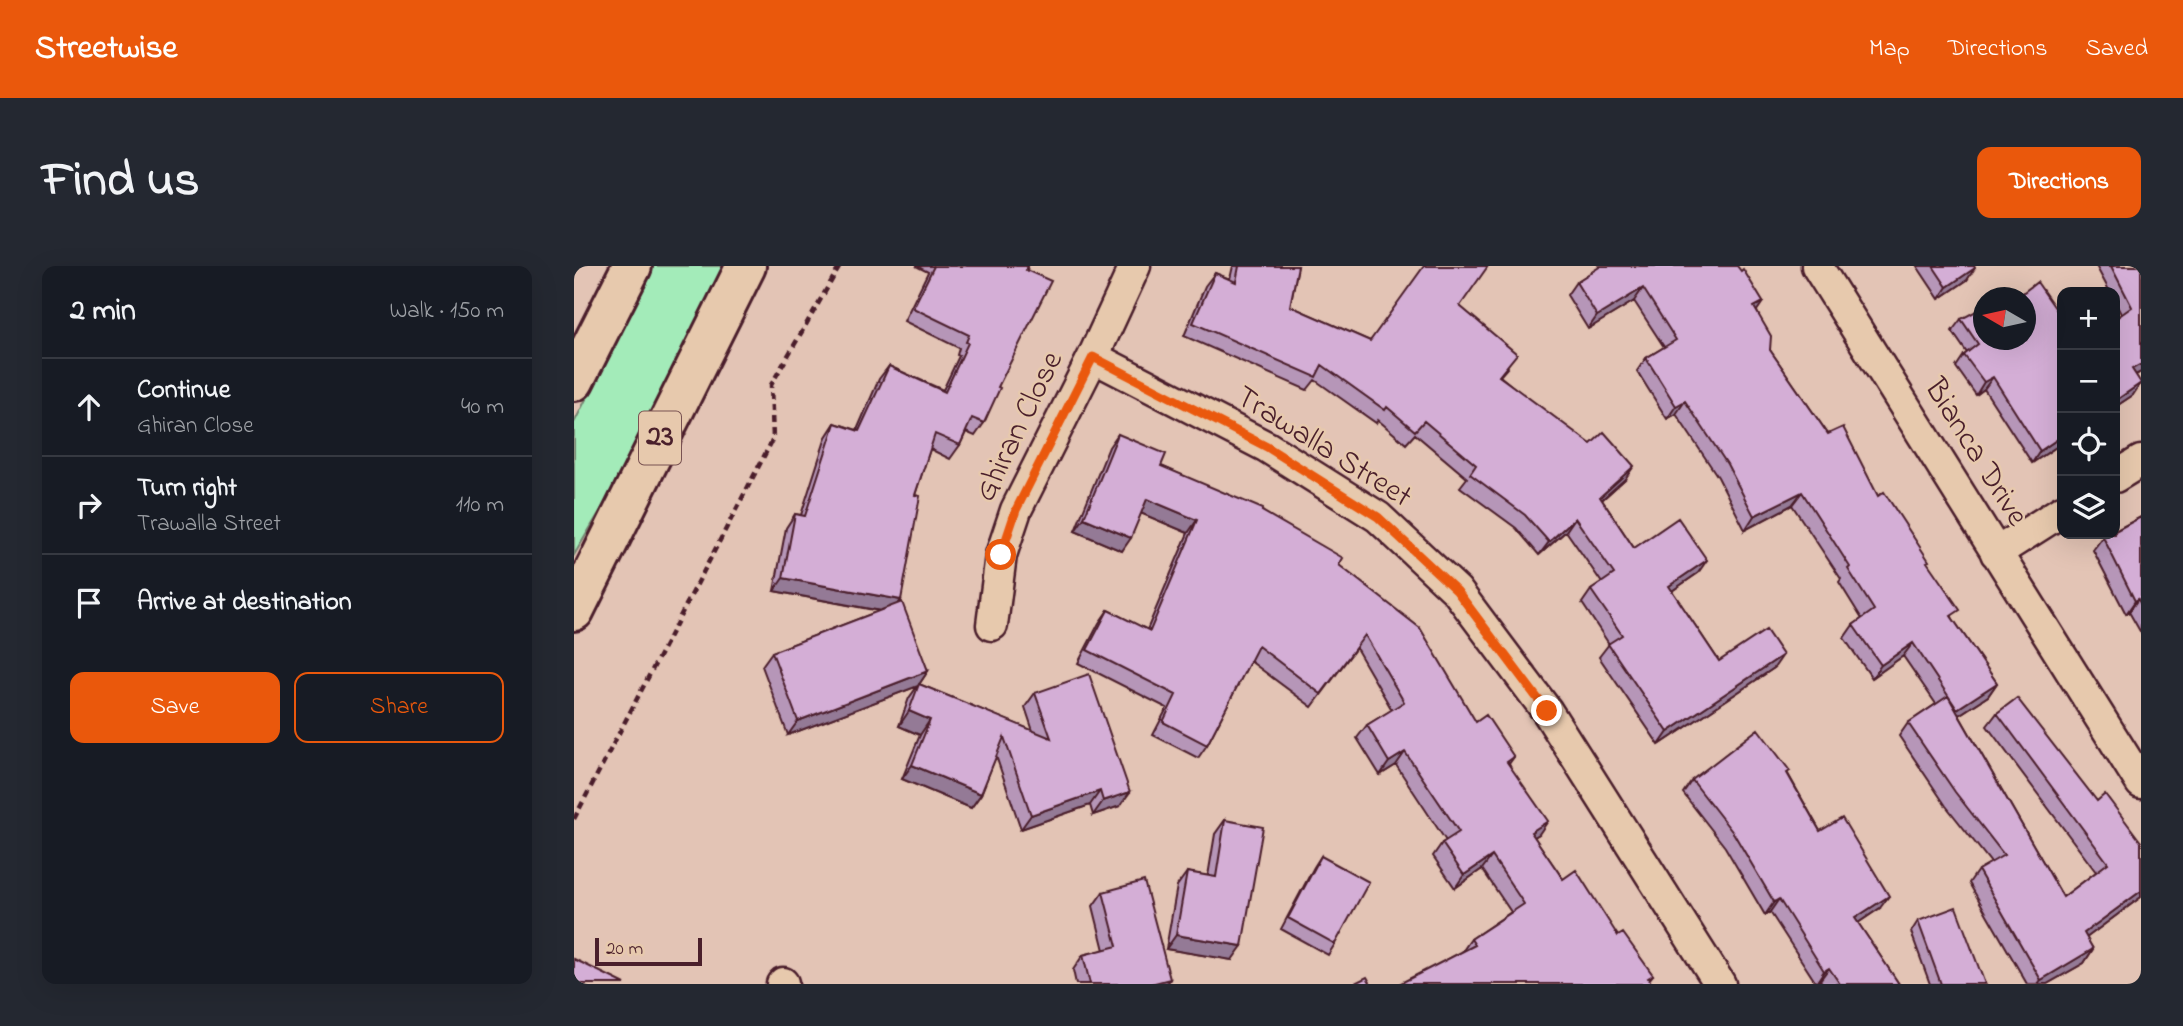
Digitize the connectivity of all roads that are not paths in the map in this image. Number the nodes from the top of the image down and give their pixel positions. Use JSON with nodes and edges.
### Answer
{"nodes":[{"id":1,"x":632,"y":266,"type":"edge"},
{"id":2,"x":746,"y":266,"type":"edge"},
{"id":3,"x":1135,"y":266,"type":"edge"},
{"id":4,"x":1817,"y":266,"type":"edge"},
{"id":5,"x":1093,"y":357,"type":"junction"},
{"id":6,"x":574,"y":381,"type":"edge"},
{"id":7,"x":2141,"y":461,"type":"edge"},
{"id":8,"x":2117,"y":476,"type":"edge"},
{"id":9,"x":2057,"y":514,"type":"edge"},
{"id":10,"x":1996,"y":553,"type":"junction"},
{"id":11,"x":574,"y":611,"type":"edge"},
{"id":12,"x":992,"y":625,"type":"dead end"},
{"id":13,"x":2141,"y":783,"type":"edge"},
{"id":14,"x":1720,"y":984,"type":"edge"}],
"edges":[{"from":1,"to":6,"type":"main road"},
{"from":2,"to":11,"type":"main road","number":"23"},
{"from":3,"to":5,"type":"street","name":"Ghiran Close"},
{"from":4,"to":10,"type":"street","name":"Bianca Drive"},
{"from":5,"to":12,"type":"street","name":"Ghiran Close"},
{"from":5,"to":14,"type":"street","name":"Trawalla Street"},
{"from":7,"to":8,"type":"street"},
{"from":9,"to":10,"type":"street"},
{"from":10,"to":13,"type":"street","name":"Bianca Drive"}]}
